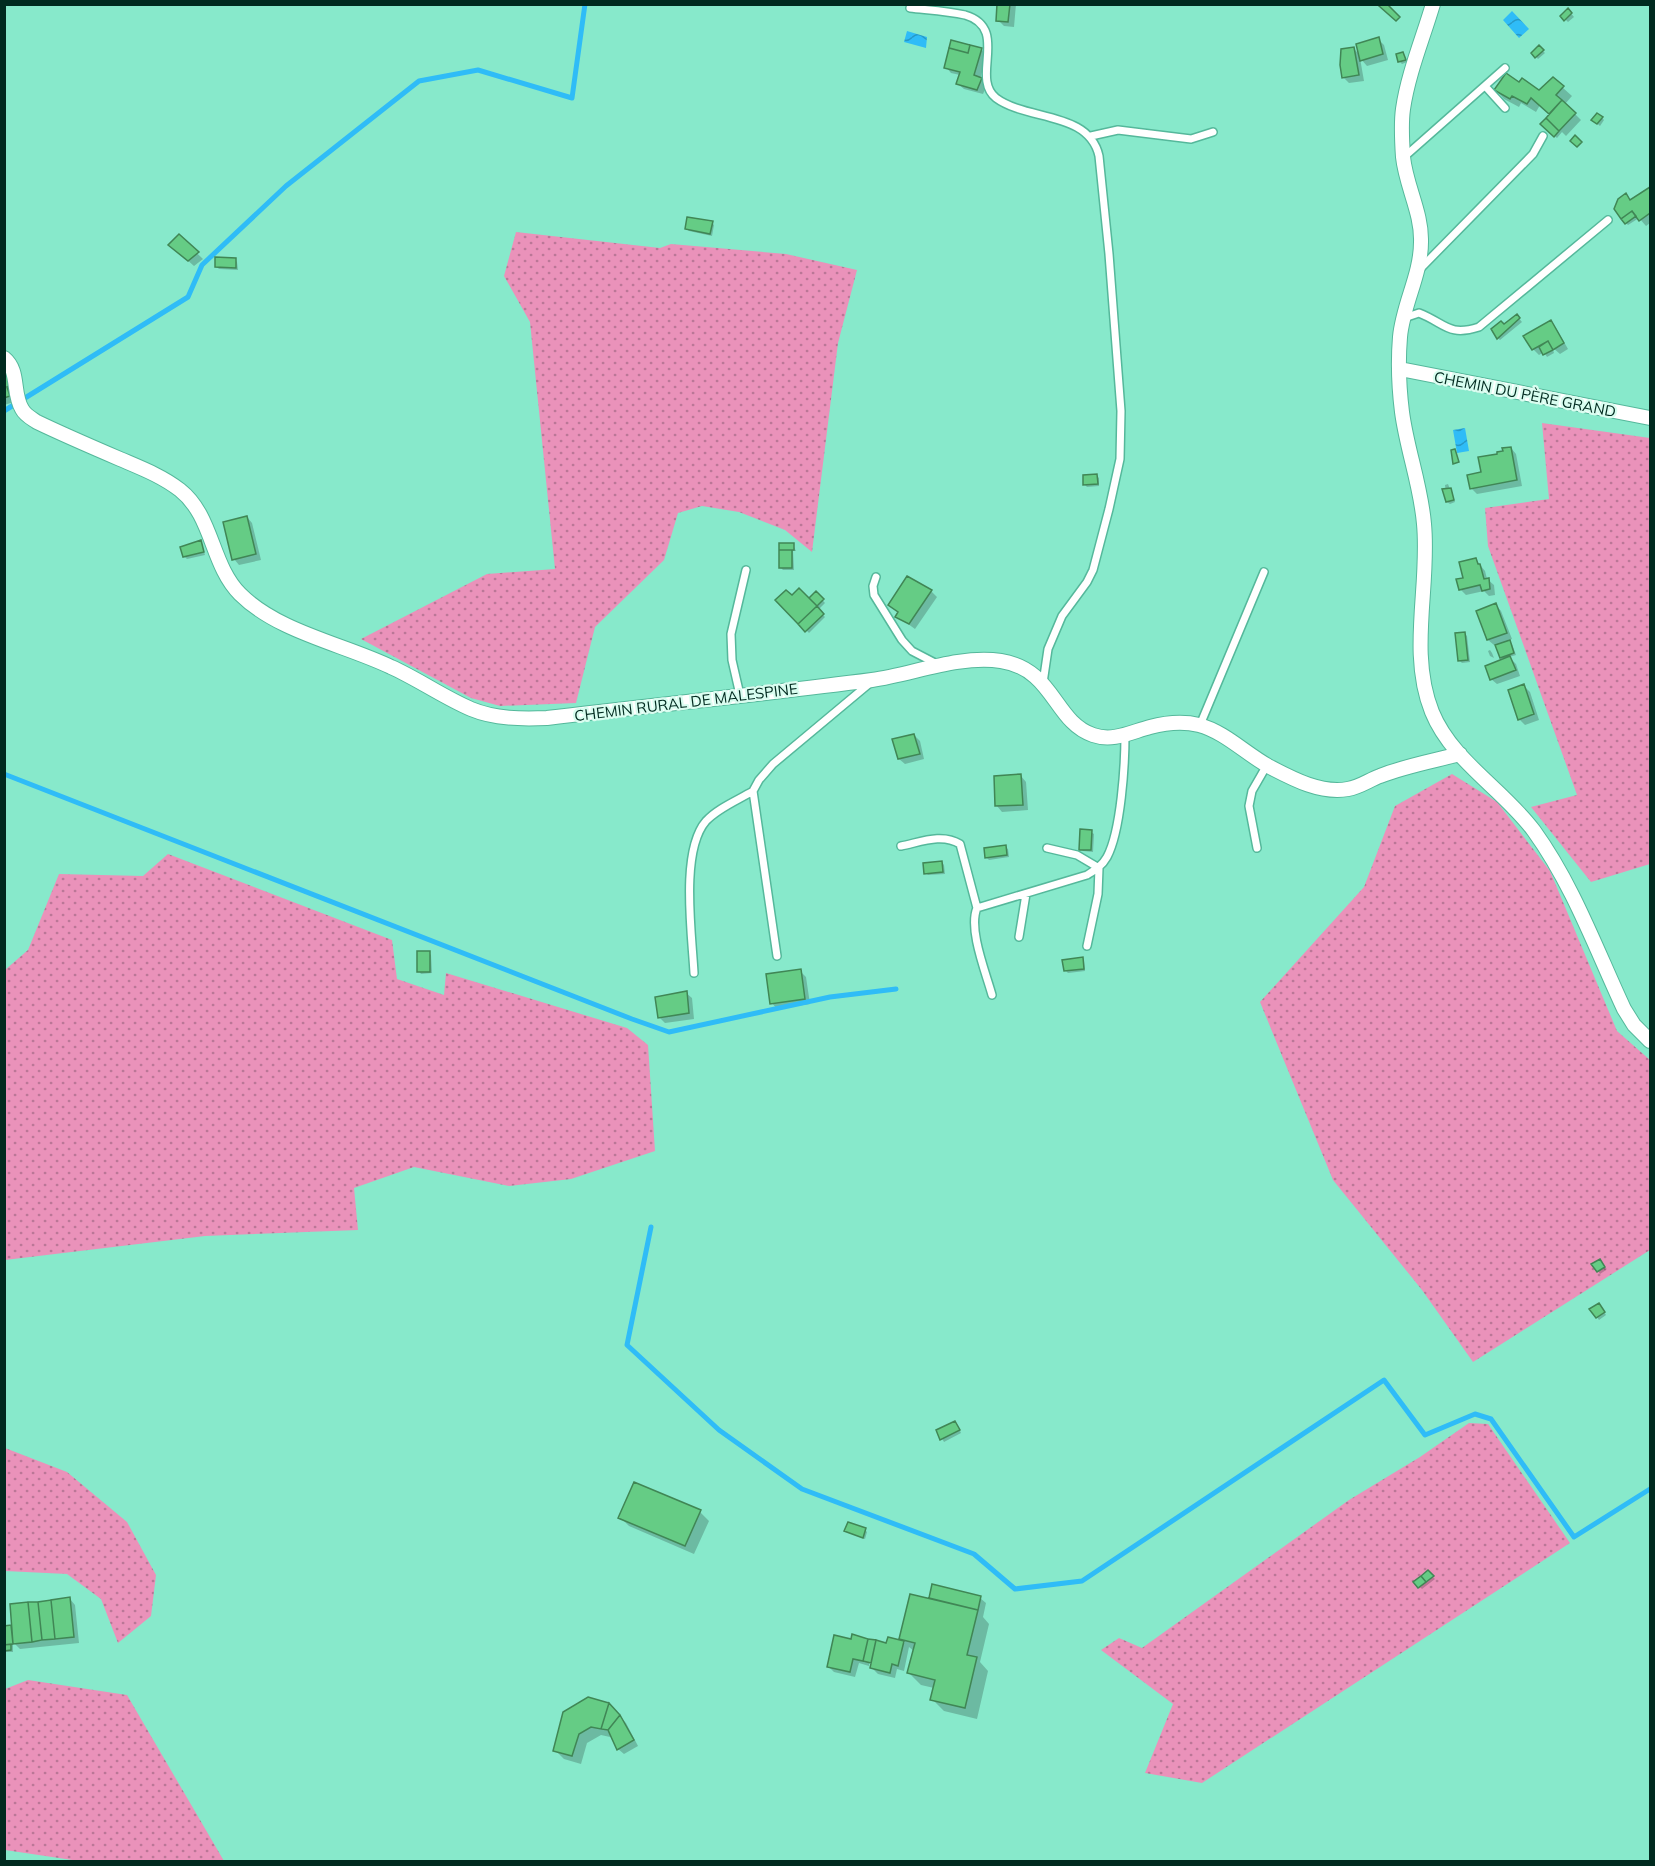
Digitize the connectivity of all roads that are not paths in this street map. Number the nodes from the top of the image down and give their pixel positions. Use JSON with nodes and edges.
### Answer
{"nodes":[{"id":1,"x":1433,"y":4,"type":"edge"},
{"id":2,"x":910,"y":8,"type":"dead end"},
{"id":3,"x":1505,"y":68,"type":"dead end"},
{"id":4,"x":1485,"y":86,"type":"junction"},
{"id":5,"x":1505,"y":108,"type":"dead end"},
{"id":6,"x":1213,"y":132,"type":"dead end"},
{"id":7,"x":1091,"y":136,"type":"junction"},
{"id":8,"x":1543,"y":136,"type":"dead end"},
{"id":9,"x":1403,"y":158,"type":"junction"},
{"id":10,"x":1608,"y":220,"type":"dead end"},
{"id":11,"x":1418,"y":271,"type":"junction"},
{"id":12,"x":1404,"y":318,"type":"junction"},
{"id":13,"x":4,"y":358,"type":"edge"},
{"id":14,"x":1400,"y":369,"type":"junction"},
{"id":15,"x":1650,"y":418,"type":"edge"},
{"id":16,"x":746,"y":570,"type":"dead end"},
{"id":17,"x":1264,"y":572,"type":"dead end"},
{"id":18,"x":876,"y":577,"type":"dead end"},
{"id":19,"x":942,"y":666,"type":"junction"},
{"id":20,"x":874,"y":679,"type":"junction"},
{"id":21,"x":1043,"y":683,"type":"junction"},
{"id":22,"x":740,"y":694,"type":"junction"},
{"id":23,"x":1200,"y":725,"type":"junction"},
{"id":24,"x":1125,"y":735,"type":"junction"},
{"id":25,"x":1460,"y":754,"type":"junction"},
{"id":26,"x":1267,"y":765,"type":"junction"},
{"id":27,"x":753,"y":791,"type":"junction"},
{"id":28,"x":901,"y":846,"type":"dead end"},
{"id":29,"x":1047,"y":848,"type":"dead end"},
{"id":30,"x":1257,"y":848,"type":"dead end"},
{"id":31,"x":1099,"y":868,"type":"junction"},
{"id":32,"x":1026,"y":894,"type":"junction"},
{"id":33,"x":977,"y":908,"type":"junction"},
{"id":34,"x":1019,"y":937,"type":"dead end"},
{"id":35,"x":1087,"y":946,"type":"dead end"},
{"id":36,"x":777,"y":956,"type":"dead end"},
{"id":37,"x":694,"y":972,"type":"dead end"},
{"id":38,"x":992,"y":995,"type":"dead end"},
{"id":39,"x":1650,"y":1041,"type":"edge"}],
"edges":[{"from":1,"to":9,"type":"street"},
{"from":2,"to":7,"type":"lane"},
{"from":3,"to":4,"type":"lane"},
{"from":4,"to":5,"type":"lane"},
{"from":4,"to":9,"type":"lane"},
{"from":6,"to":7,"type":"lane"},
{"from":7,"to":21,"type":"lane"},
{"from":8,"to":11,"type":"lane"},
{"from":9,"to":11,"type":"street"},
{"from":10,"to":12,"type":"lane"},
{"from":11,"to":12,"type":"street"},
{"from":12,"to":14,"type":"street"},
{"from":13,"to":22,"type":"street","name":"CHEMIN RURAL DE MALESPINE"},
{"from":14,"to":15,"type":"street","name":"CHEMIN DU PÈRE GRAND"},
{"from":14,"to":25,"type":"street"},
{"from":16,"to":22,"type":"lane"},
{"from":17,"to":23,"type":"lane"},
{"from":18,"to":19,"type":"lane"},
{"from":19,"to":20,"type":"street","name":"CHEMIN RURAL DE MALESPINE"},
{"from":19,"to":21,"type":"street","name":"CHEMIN RURAL DE MALESPINE"},
{"from":20,"to":22,"type":"street","name":"CHEMIN RURAL DE MALESPINE"},
{"from":20,"to":27,"type":"lane"},
{"from":21,"to":24,"type":"street","name":"CHEMIN RURAL DE MALESPINE"},
{"from":23,"to":24,"type":"street","name":"CHEMIN RURAL DE MALESPINE"},
{"from":23,"to":26,"type":"street","name":"CHEMIN RURAL DE MALESPINE"},
{"from":24,"to":31,"type":"lane"},
{"from":25,"to":26,"type":"street","name":"CHEMIN RURAL DE MALESPINE"},
{"from":25,"to":39,"type":"street"},
{"from":26,"to":30,"type":"lane"},
{"from":27,"to":36,"type":"lane"},
{"from":27,"to":37,"type":"lane"},
{"from":28,"to":33,"type":"lane"},
{"from":29,"to":31,"type":"lane"},
{"from":31,"to":32,"type":"lane"},
{"from":31,"to":35,"type":"lane"},
{"from":32,"to":33,"type":"lane"},
{"from":32,"to":34,"type":"lane"},
{"from":33,"to":38,"type":"lane"}]}
